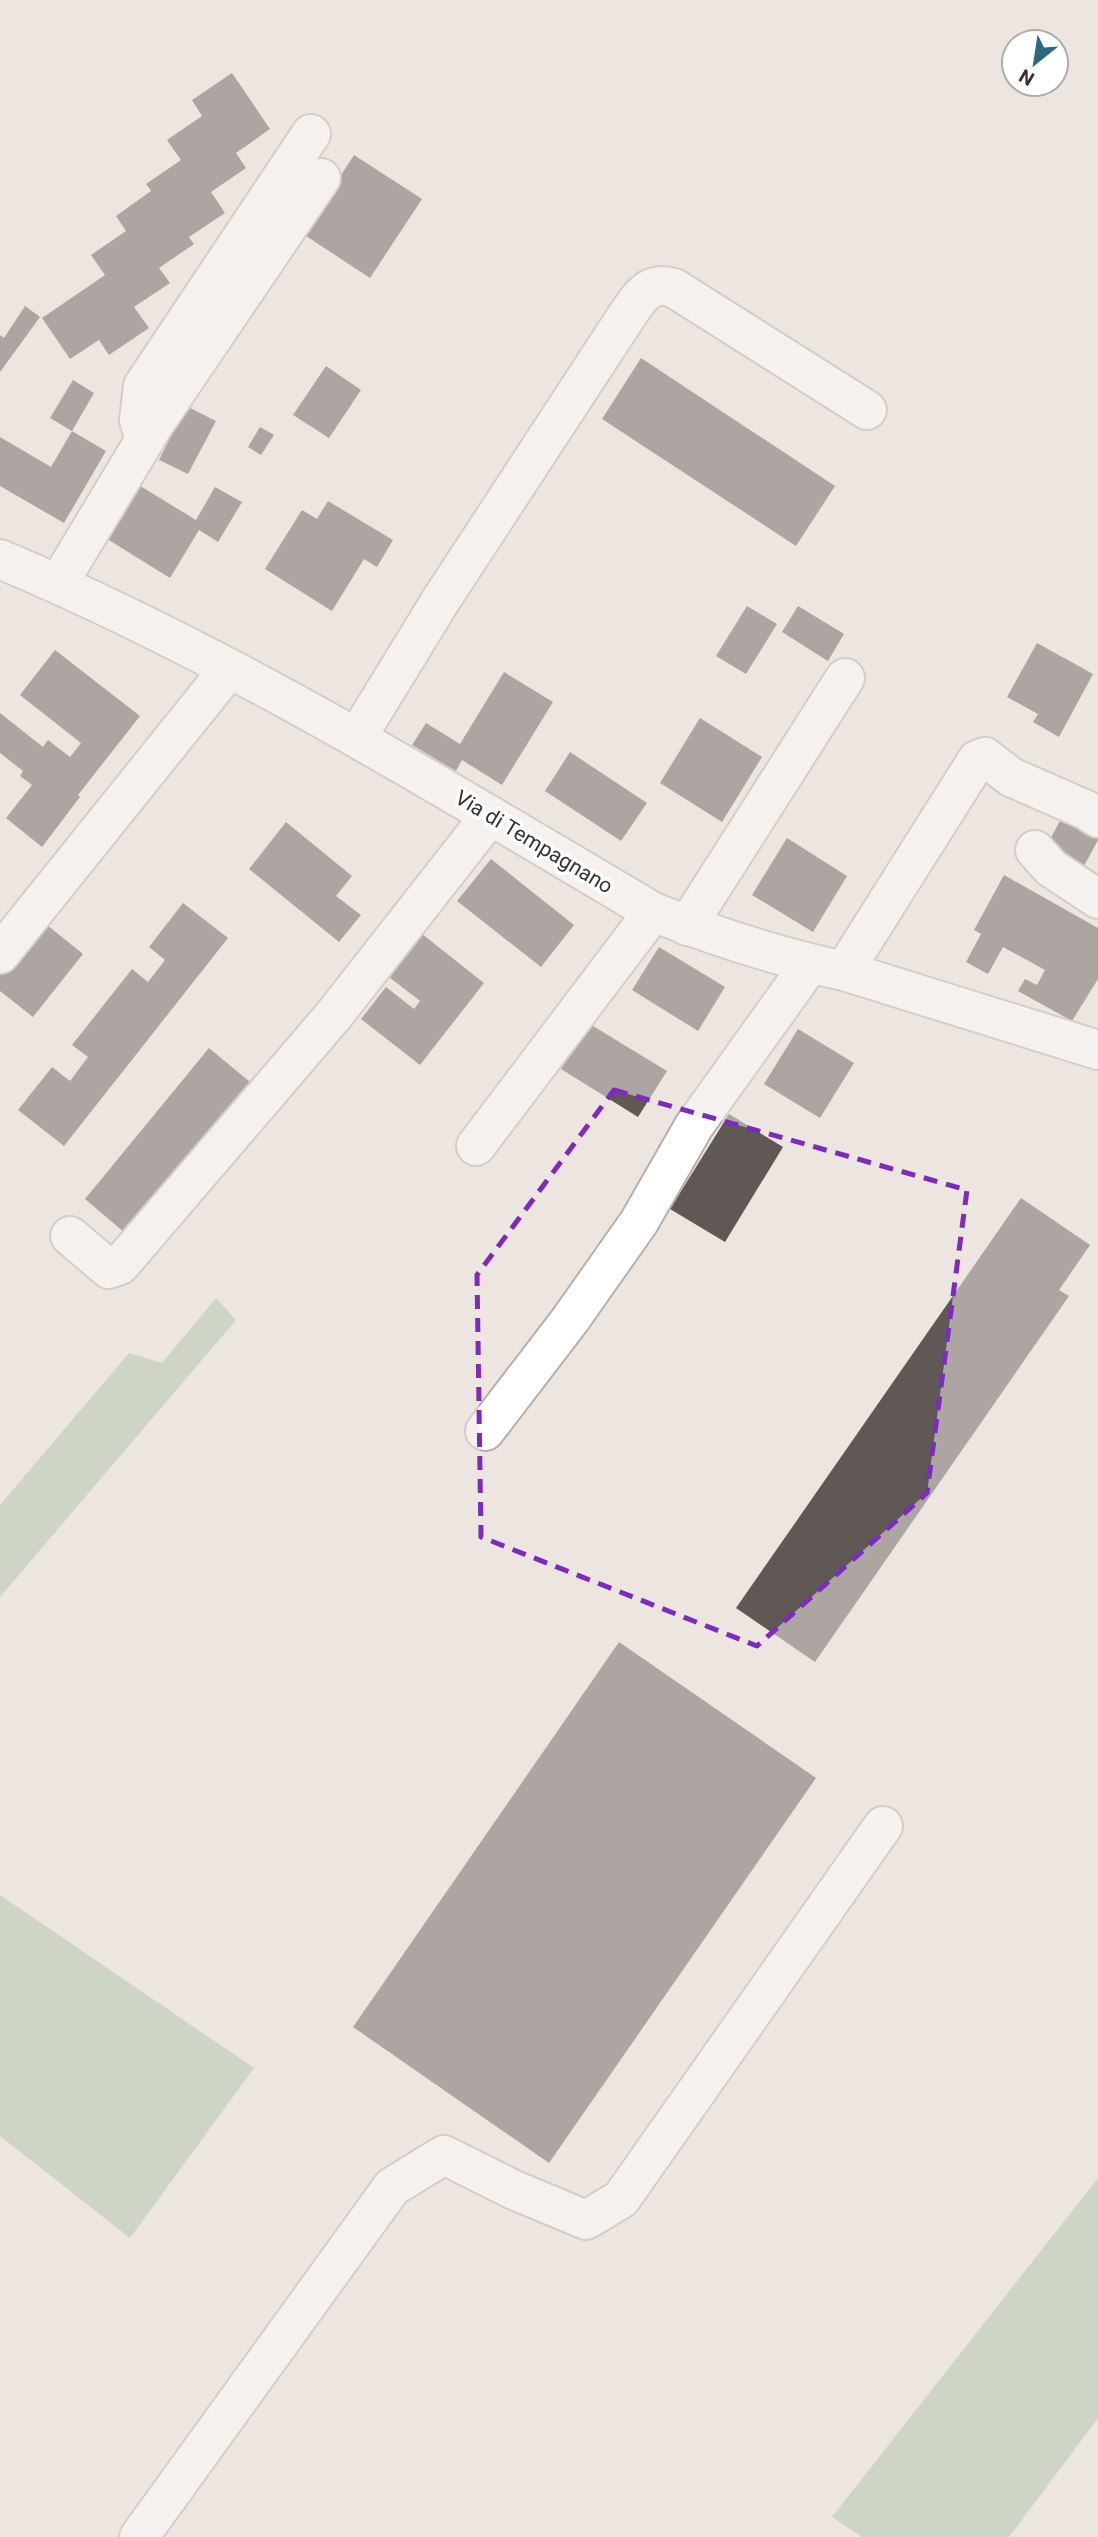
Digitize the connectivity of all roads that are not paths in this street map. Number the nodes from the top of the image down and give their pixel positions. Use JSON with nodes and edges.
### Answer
{"nodes":[{"id":1,"x":311,"y":134,"type":"dead end"},
{"id":2,"x":321,"y":178,"type":"dead end"},
{"id":3,"x":867,"y":410,"type":"dead end"},
{"id":4,"x":145,"y":440,"type":"junction"},
{"id":5,"x":0,"y":559,"type":"edge"},
{"id":6,"x":58,"y":584,"type":"junction"},
{"id":7,"x":229,"y":669,"type":"junction"},
{"id":8,"x":845,"y":678,"type":"dead end"},
{"id":9,"x":356,"y":737,"type":"junction"},
{"id":10,"x":490,"y":816,"type":"junction"},
{"id":11,"x":1098,"y":818,"type":"edge"},
{"id":12,"x":1035,"y":850,"type":"dead end"},
{"id":13,"x":1098,"y":899,"type":"edge"},
{"id":14,"x":670,"y":919,"type":"junction"},
{"id":15,"x":0,"y":954,"type":"edge"},
{"id":16,"x":827,"y":967,"type":"junction"},
{"id":17,"x":1098,"y":1050,"type":"edge"},
{"id":18,"x":476,"y":1146,"type":"dead end"},
{"id":19,"x":70,"y":1236,"type":"dead end"},
{"id":20,"x":485,"y":1431,"type":"dead end"},
{"id":21,"x":883,"y":1826,"type":"dead end"},
{"id":22,"x":139,"y":2537,"type":"edge"}],
"edges":[{"from":1,"to":4,"type":"street"},
{"from":2,"to":4,"type":"street"},
{"from":3,"to":9,"type":"street"},
{"from":4,"to":6,"type":"street"},
{"from":5,"to":6,"type":"street","name":"Via di Tempagnano"},
{"from":6,"to":7,"type":"street","name":"Via di Tempagnano"},
{"from":7,"to":9,"type":"street","name":"Via di Tempagnano"},
{"from":7,"to":15,"type":"street"},
{"from":8,"to":14,"type":"street"},
{"from":9,"to":10,"type":"street","name":"Via di Tempagnano"},
{"from":10,"to":14,"type":"street","name":"Via di Tempagnano"},
{"from":10,"to":19,"type":"street"},
{"from":11,"to":16,"type":"street"},
{"from":12,"to":13,"type":"street"},
{"from":14,"to":16,"type":"street","name":"Via di Tempagnano"},
{"from":14,"to":18,"type":"street"},
{"from":16,"to":17,"type":"street","name":"Via di Tempagnano"},
{"from":16,"to":20,"type":"street"},
{"from":21,"to":22,"type":"street"}]}
